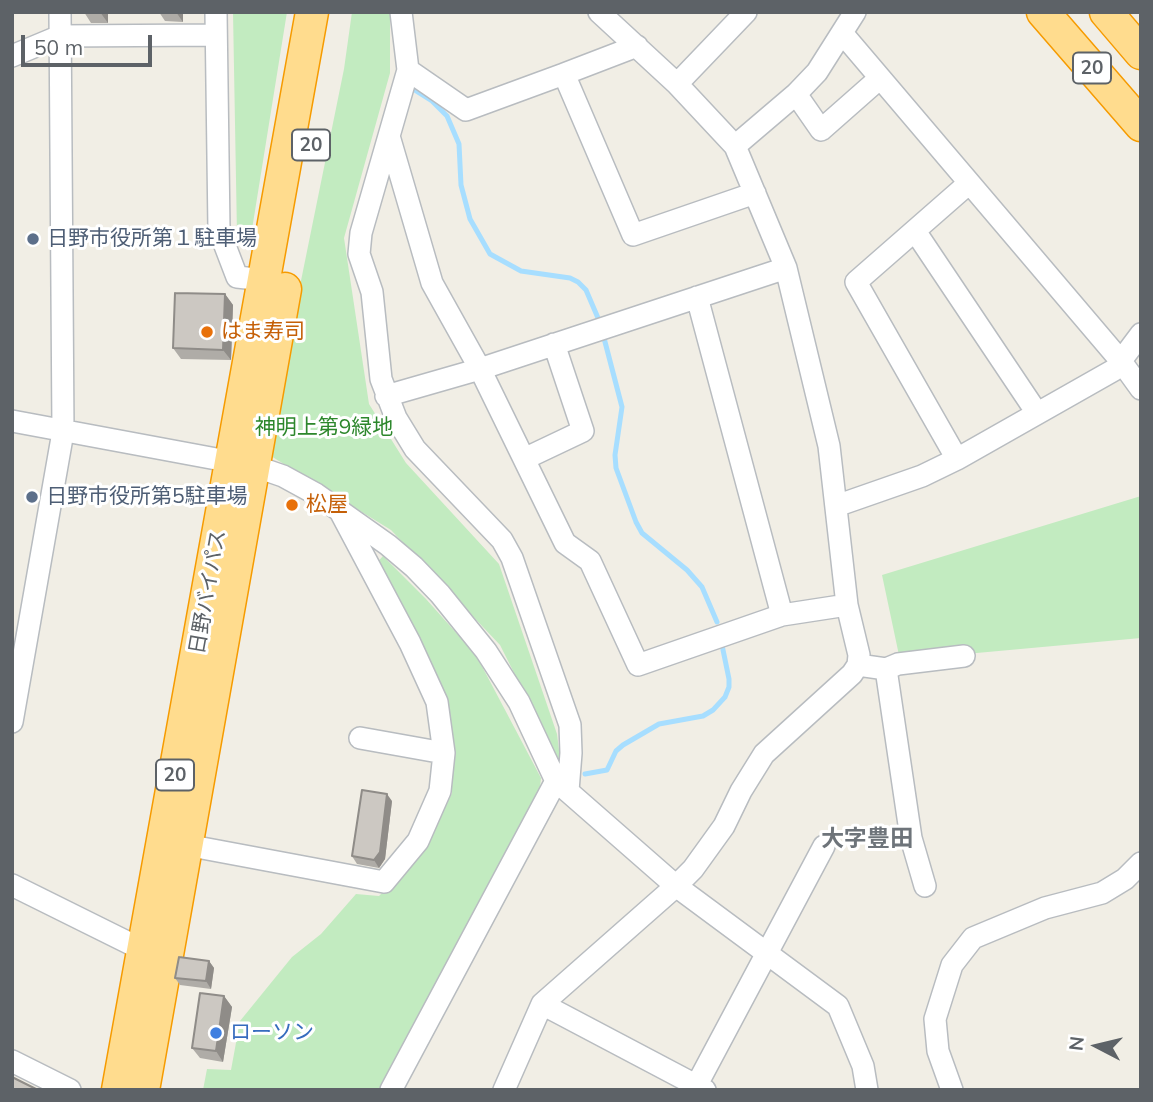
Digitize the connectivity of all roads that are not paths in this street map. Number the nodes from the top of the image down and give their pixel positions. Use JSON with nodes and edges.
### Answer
{"nodes":[{"id":1,"x":60,"y":12,"type":"edge"},
{"id":2,"x":216,"y":12,"type":"edge"},
{"id":3,"x":312,"y":12,"type":"edge"},
{"id":4,"x":333,"y":12,"type":"edge"},
{"id":5,"x":401,"y":12,"type":"edge"},
{"id":6,"x":600,"y":12,"type":"edge"},
{"id":7,"x":746,"y":12,"type":"edge"},
{"id":8,"x":855,"y":12,"type":"edge"},
{"id":9,"x":1043,"y":12,"type":"edge"},
{"id":10,"x":1106,"y":12,"type":"edge"},
{"id":11,"x":842,"y":33,"type":"junction"},
{"id":12,"x":215,"y":35,"type":"junction"},
{"id":13,"x":60,"y":36,"type":"junction"},
{"id":14,"x":637,"y":46,"type":"junction"},
{"id":15,"x":1141,"y":53,"type":"edge"},
{"id":16,"x":12,"y":56,"type":"edge"},
{"id":17,"x":408,"y":70,"type":"junction"},
{"id":18,"x":564,"y":74,"type":"junction"},
{"id":19,"x":880,"y":78,"type":"junction"},
{"id":20,"x":677,"y":84,"type":"junction"},
{"id":21,"x":796,"y":94,"type":"junction"},
{"id":22,"x":1141,"y":125,"type":"edge"},
{"id":23,"x":388,"y":135,"type":"junction"},
{"id":24,"x":735,"y":146,"type":"junction"},
{"id":25,"x":968,"y":184,"type":"junction"},
{"id":26,"x":755,"y":193,"type":"junction"},
{"id":27,"x":915,"y":231,"type":"junction"},
{"id":28,"x":786,"y":268,"type":"junction"},
{"id":29,"x":265,"y":280,"type":"junction"},
{"id":30,"x":697,"y":298,"type":"junction"},
{"id":31,"x":1141,"y":334,"type":"edge"},
{"id":32,"x":554,"y":344,"type":"junction"},
{"id":33,"x":1120,"y":360,"type":"junction"},
{"id":34,"x":480,"y":369,"type":"junction"},
{"id":35,"x":1141,"y":389,"type":"edge"},
{"id":36,"x":386,"y":396,"type":"junction"},
{"id":37,"x":1037,"y":414,"type":"junction"},
{"id":38,"x":12,"y":421,"type":"edge"},
{"id":39,"x":63,"y":432,"type":"junction"},
{"id":40,"x":524,"y":459,"type":"junction"},
{"id":41,"x":957,"y":459,"type":"junction"},
{"id":42,"x":243,"y":463,"type":"junction"},
{"id":43,"x":836,"y":506,"type":"junction"},
{"id":44,"x":338,"y":508,"type":"junction"},
{"id":45,"x":847,"y":605,"type":"junction"},
{"id":46,"x":782,"y":615,"type":"junction"},
{"id":47,"x":964,"y":656,"type":"dead end"},
{"id":48,"x":858,"y":665,"type":"junction"},
{"id":49,"x":886,"y":669,"type":"junction"},
{"id":50,"x":12,"y":722,"type":"edge"},
{"id":51,"x":360,"y":738,"type":"dead end"},
{"id":52,"x":444,"y":753,"type":"junction"},
{"id":53,"x":562,"y":786,"type":"junction"},
{"id":54,"x":186,"y":845,"type":"junction"},
{"id":55,"x":824,"y":846,"type":"dead end"},
{"id":56,"x":1141,"y":863,"type":"edge"},
{"id":57,"x":12,"y":885,"type":"edge"},
{"id":58,"x":676,"y":886,"type":"junction"},
{"id":59,"x":925,"y":886,"type":"dead end"},
{"id":60,"x":144,"y":950,"type":"junction"},
{"id":61,"x":766,"y":952,"type":"junction"},
{"id":62,"x":542,"y":1004,"type":"junction"},
{"id":63,"x":12,"y":1061,"type":"edge"},
{"id":64,"x":698,"y":1088,"type":"edge"},
{"id":65,"x":70,"y":1090,"type":"edge"},
{"id":66,"x":118,"y":1090,"type":"edge"},
{"id":67,"x":143,"y":1090,"type":"edge"},
{"id":68,"x":391,"y":1090,"type":"edge"},
{"id":69,"x":504,"y":1090,"type":"edge"},
{"id":70,"x":867,"y":1090,"type":"edge"},
{"id":71,"x":952,"y":1090,"type":"edge"}],
"edges":[{"from":1,"to":13,"type":"street"},
{"from":2,"to":12,"type":"street"},
{"from":3,"to":29,"type":"highway","name":"日野バイパス","number":"20"},
{"from":4,"to":42,"type":"highway","name":"日野バイパス","number":"20"},
{"from":5,"to":17,"type":"street"},
{"from":6,"to":14,"type":"street"},
{"from":7,"to":20,"type":"street"},
{"from":8,"to":11,"type":"street"},
{"from":9,"to":22,"type":"highway","number":"20"},
{"from":10,"to":15,"type":"highway","number":"20"},
{"from":11,"to":19,"type":"street"},
{"from":11,"to":21,"type":"street"},
{"from":12,"to":13,"type":"street"},
{"from":12,"to":29,"type":"street"},
{"from":13,"to":16,"type":"street"},
{"from":13,"to":39,"type":"street"},
{"from":14,"to":18,"type":"street"},
{"from":14,"to":20,"type":"street"},
{"from":17,"to":18,"type":"street"},
{"from":17,"to":23,"type":"street"},
{"from":18,"to":26,"type":"street"},
{"from":19,"to":21,"type":"street"},
{"from":19,"to":25,"type":"street"},
{"from":20,"to":24,"type":"street"},
{"from":21,"to":24,"type":"street"},
{"from":23,"to":34,"type":"street"},
{"from":23,"to":36,"type":"street"},
{"from":24,"to":26,"type":"street"},
{"from":25,"to":27,"type":"street"},
{"from":25,"to":33,"type":"street"},
{"from":26,"to":28,"type":"street"},
{"from":27,"to":37,"type":"street"},
{"from":27,"to":41,"type":"street"},
{"from":28,"to":30,"type":"street"},
{"from":28,"to":43,"type":"street"},
{"from":29,"to":42,"type":"highway","name":"日野バイパス","number":"20"},
{"from":30,"to":32,"type":"street"},
{"from":30,"to":46,"type":"street"},
{"from":31,"to":33,"type":"street"},
{"from":32,"to":34,"type":"street"},
{"from":32,"to":40,"type":"street"},
{"from":33,"to":35,"type":"street"},
{"from":33,"to":37,"type":"street"},
{"from":34,"to":36,"type":"street"},
{"from":34,"to":40,"type":"street"},
{"from":36,"to":53,"type":"street"},
{"from":37,"to":41,"type":"street"},
{"from":38,"to":39,"type":"street"},
{"from":39,"to":42,"type":"street"},
{"from":39,"to":50,"type":"street"},
{"from":40,"to":46,"type":"street"},
{"from":41,"to":43,"type":"street"},
{"from":42,"to":44,"type":"street"},
{"from":42,"to":54,"type":"highway","name":"日野バイパス","number":"20"},
{"from":42,"to":60,"type":"highway","name":"日野バイパス","number":"20"},
{"from":43,"to":45,"type":"street"},
{"from":44,"to":52,"type":"street"},
{"from":44,"to":53,"type":"street"},
{"from":45,"to":46,"type":"street"},
{"from":45,"to":48,"type":"street"},
{"from":47,"to":49,"type":"street"},
{"from":48,"to":49,"type":"street"},
{"from":48,"to":58,"type":"street"},
{"from":49,"to":59,"type":"street"},
{"from":51,"to":52,"type":"street"},
{"from":52,"to":54,"type":"street"},
{"from":53,"to":58,"type":"street"},
{"from":53,"to":68,"type":"street"},
{"from":54,"to":67,"type":"highway","name":"日野バイパス","number":"20"},
{"from":55,"to":61,"type":"street"},
{"from":56,"to":71,"type":"street"},
{"from":57,"to":60,"type":"street"},
{"from":58,"to":61,"type":"street"},
{"from":58,"to":62,"type":"street"},
{"from":60,"to":66,"type":"highway","name":"日野バイパス","number":"20"},
{"from":61,"to":64,"type":"street"},
{"from":61,"to":70,"type":"street"},
{"from":62,"to":64,"type":"street"},
{"from":62,"to":69,"type":"street"},
{"from":63,"to":65,"type":"street"}]}
